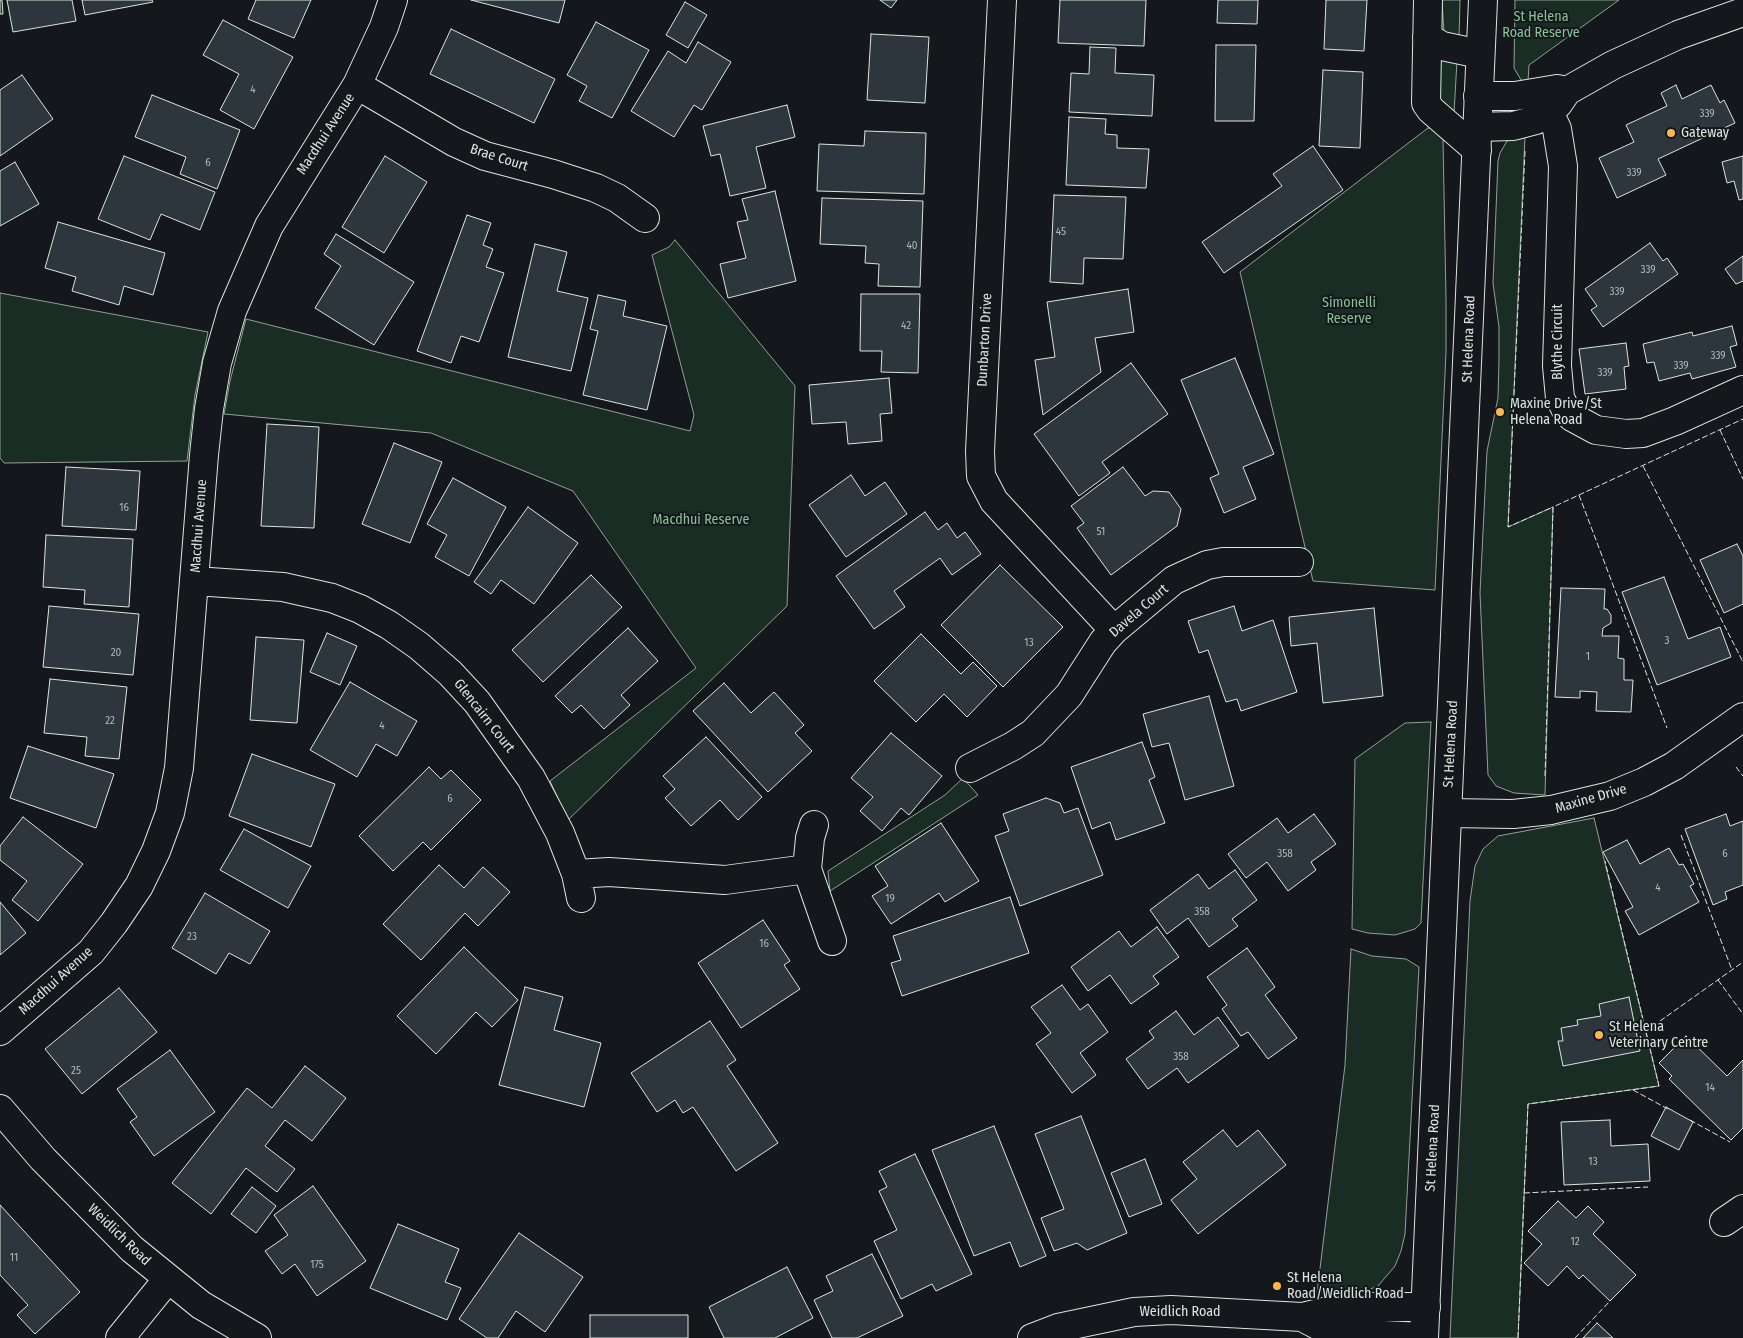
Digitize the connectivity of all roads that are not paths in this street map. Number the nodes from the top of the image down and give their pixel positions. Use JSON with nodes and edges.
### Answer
{"nodes":[{"id":1,"x":393,"y":0,"type":"edge"},
{"id":2,"x":1002,"y":0,"type":"edge"},
{"id":3,"x":1428,"y":0,"type":"edge"},
{"id":4,"x":1483,"y":0,"type":"edge"},
{"id":5,"x":1738,"y":20,"type":"edge"},
{"id":6,"x":1427,"y":37,"type":"junction"},
{"id":7,"x":1480,"y":54,"type":"junction"},
{"id":8,"x":357,"y":85,"type":"junction"},
{"id":9,"x":1568,"y":91,"type":"junction"},
{"id":10,"x":1478,"y":96,"type":"junction"},
{"id":11,"x":1549,"y":112,"type":"junction"},
{"id":12,"x":1477,"y":138,"type":"junction"},
{"id":13,"x":645,"y":218,"type":"dead end"},
{"id":14,"x":1743,"y":390,"type":"edge"},
{"id":15,"x":1299,"y":562,"type":"dead end"},
{"id":16,"x":195,"y":581,"type":"junction"},
{"id":17,"x":1114,"y":630,"type":"junction"},
{"id":18,"x":1743,"y":717,"type":"edge"},
{"id":19,"x":970,"y":768,"type":"dead end"},
{"id":20,"x":1448,"y":813,"type":"junction"},
{"id":21,"x":814,"y":825,"type":"dead end"},
{"id":22,"x":807,"y":868,"type":"junction"},
{"id":23,"x":832,"y":941,"type":"dead end"},
{"id":24,"x":0,"y":1031,"type":"edge"},
{"id":25,"x":0,"y":1109,"type":"edge"},
{"id":26,"x":167,"y":1280,"type":"junction"},
{"id":27,"x":1426,"y":1306,"type":"junction"},
{"id":28,"x":1302,"y":1317,"type":"junction"},
{"id":29,"x":1424,"y":1337,"type":"edge"},
{"id":30,"x":120,"y":1338,"type":"edge"},
{"id":31,"x":257,"y":1338,"type":"edge"},
{"id":32,"x":1032,"y":1338,"type":"edge"}],
"edges":[{"from":1,"to":8,"type":"street","name":"Macdhui Avenue"},
{"from":2,"to":17,"type":"street","name":"Dunbarton Drive"},
{"from":3,"to":6,"type":"street"},
{"from":4,"to":7,"type":"street","name":"St Helena Road"},
{"from":5,"to":9,"type":"street"},
{"from":6,"to":7,"type":"street"},
{"from":6,"to":12,"type":"street"},
{"from":7,"to":10,"type":"street","name":"St Helena Road"},
{"from":8,"to":13,"type":"street","name":"Brae Court"},
{"from":8,"to":16,"type":"street","name":"Macdhui Avenue"},
{"from":9,"to":10,"type":"street"},
{"from":9,"to":11,"type":"street"},
{"from":10,"to":12,"type":"street","name":"St Helena Road"},
{"from":11,"to":12,"type":"street"},
{"from":11,"to":14,"type":"street","name":"Blythe Circuit"},
{"from":12,"to":20,"type":"street","name":"St Helena Road"},
{"from":15,"to":17,"type":"street","name":"Davela Court"},
{"from":16,"to":22,"type":"street","name":"Glencairn Court"},
{"from":16,"to":24,"type":"street","name":"Macdhui Avenue"},
{"from":17,"to":19,"type":"street","name":"Davela Court"},
{"from":18,"to":20,"type":"street","name":"Maxine Drive"},
{"from":20,"to":27,"type":"street","name":"St Helena Road"},
{"from":21,"to":22,"type":"street"},
{"from":22,"to":23,"type":"street"},
{"from":25,"to":26,"type":"street","name":"Weidlich Road"},
{"from":26,"to":30,"type":"street"},
{"from":26,"to":31,"type":"street","name":"Weidlich Road"},
{"from":27,"to":28,"type":"street","name":"Weidlich Road"},
{"from":27,"to":29,"type":"street","name":"St Helena Road"},
{"from":28,"to":29,"type":"street","name":"Weidlich Road"},
{"from":28,"to":32,"type":"street","name":"Weidlich Road"}]}
